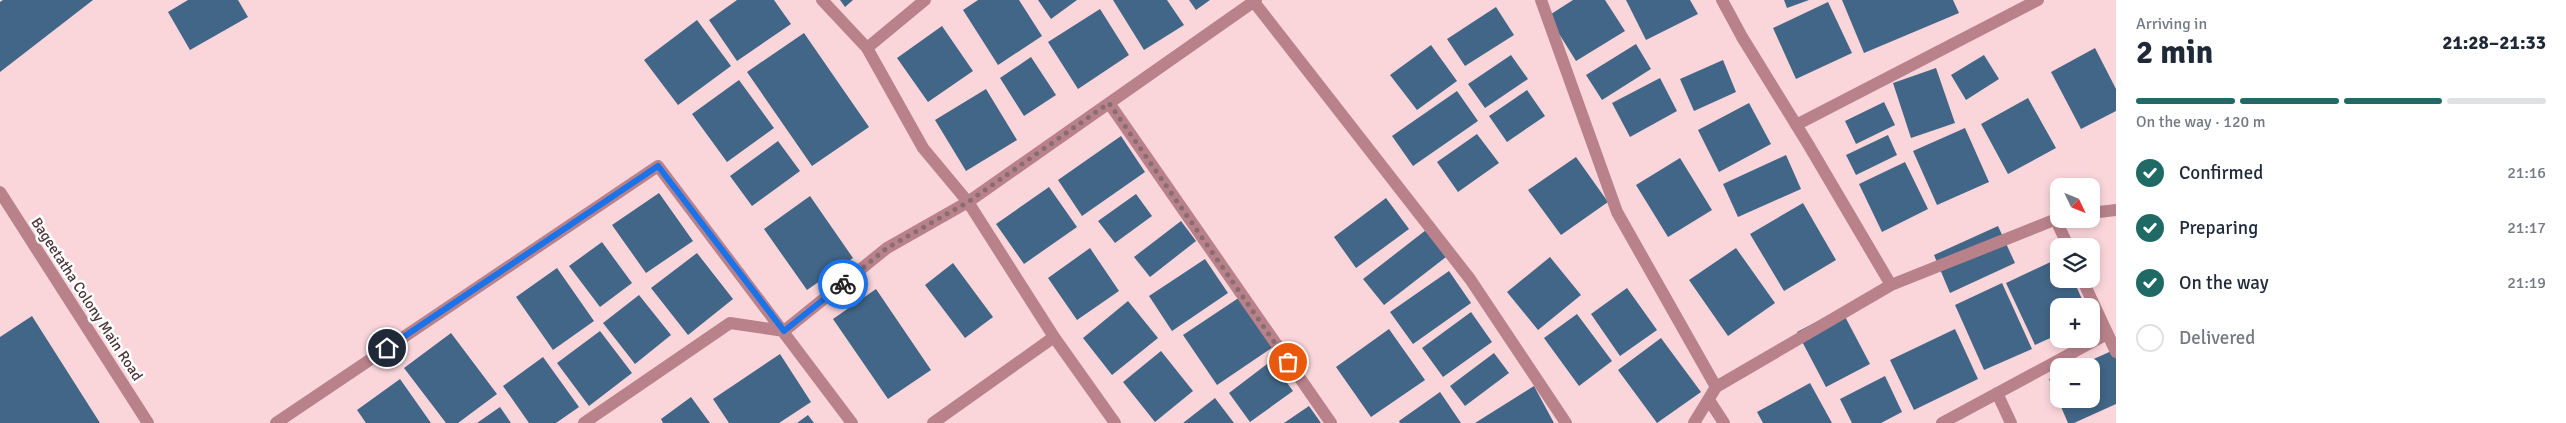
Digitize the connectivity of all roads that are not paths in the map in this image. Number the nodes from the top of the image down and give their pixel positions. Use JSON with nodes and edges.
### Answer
{"nodes":[{"id":1,"x":822,"y":0,"type":"edge"},
{"id":2,"x":925,"y":0,"type":"edge"},
{"id":3,"x":1541,"y":0,"type":"edge"},
{"id":4,"x":1722,"y":0,"type":"edge"},
{"id":5,"x":2038,"y":0,"type":"edge"},
{"id":6,"x":1255,"y":1,"type":"edge"},
{"id":7,"x":867,"y":48,"type":"junction"},
{"id":8,"x":1109,"y":103,"type":"junction"},
{"id":9,"x":1796,"y":125,"type":"junction"},
{"id":10,"x":0,"y":192,"type":"edge"},
{"id":11,"x":968,"y":202,"type":"junction"},
{"id":12,"x":2116,"y":210,"type":"edge"},
{"id":13,"x":2100,"y":212,"type":"edge"},
{"id":14,"x":2050,"y":221,"type":"edge"},
{"id":15,"x":1891,"y":285,"type":"junction"},
{"id":16,"x":2086,"y":288,"type":"edge"},
{"id":17,"x":784,"y":331,"type":"junction"},
{"id":18,"x":2107,"y":334,"type":"junction"},
{"id":19,"x":1054,"y":338,"type":"junction"},
{"id":20,"x":2116,"y":352,"type":"edge"},
{"id":21,"x":1716,"y":387,"type":"junction"},
{"id":22,"x":1998,"y":393,"type":"junction"},
{"id":23,"x":1709,"y":400,"type":"junction"},
{"id":24,"x":148,"y":423,"type":"edge"},
{"id":25,"x":276,"y":423,"type":"edge"},
{"id":26,"x":584,"y":423,"type":"edge"},
{"id":27,"x":852,"y":423,"type":"edge"},
{"id":28,"x":933,"y":423,"type":"edge"},
{"id":29,"x":1115,"y":423,"type":"edge"},
{"id":30,"x":1331,"y":423,"type":"edge"},
{"id":31,"x":1566,"y":423,"type":"edge"},
{"id":32,"x":1694,"y":423,"type":"edge"},
{"id":33,"x":1724,"y":423,"type":"edge"},
{"id":34,"x":1942,"y":423,"type":"edge"},
{"id":35,"x":2011,"y":423,"type":"edge"}],
"edges":[{"from":1,"to":7,"type":"street"},
{"from":2,"to":7,"type":"street"},
{"from":3,"to":21,"type":"street"},
{"from":4,"to":9,"type":"street"},
{"from":5,"to":9,"type":"street"},
{"from":6,"to":8,"type":"street"},
{"from":6,"to":31,"type":"street"},
{"from":7,"to":11,"type":"street"},
{"from":8,"to":11,"type":"street"},
{"from":8,"to":30,"type":"street"},
{"from":9,"to":15,"type":"street"},
{"from":10,"to":24,"type":"street","name":"Bageetatha Colony Main Road"},
{"from":11,"to":17,"type":"street"},
{"from":11,"to":19,"type":"street"},
{"from":12,"to":13,"type":"street"},
{"from":14,"to":15,"type":"street"},
{"from":15,"to":21,"type":"street"},
{"from":16,"to":18,"type":"street"},
{"from":17,"to":25,"type":"street"},
{"from":17,"to":26,"type":"street"},
{"from":17,"to":27,"type":"street"},
{"from":18,"to":20,"type":"street"},
{"from":18,"to":22,"type":"street"},
{"from":19,"to":28,"type":"street"},
{"from":19,"to":29,"type":"street"},
{"from":21,"to":23,"type":"street"},
{"from":22,"to":34,"type":"street"},
{"from":22,"to":35,"type":"street"},
{"from":23,"to":32,"type":"street"},
{"from":23,"to":33,"type":"street"}]}
